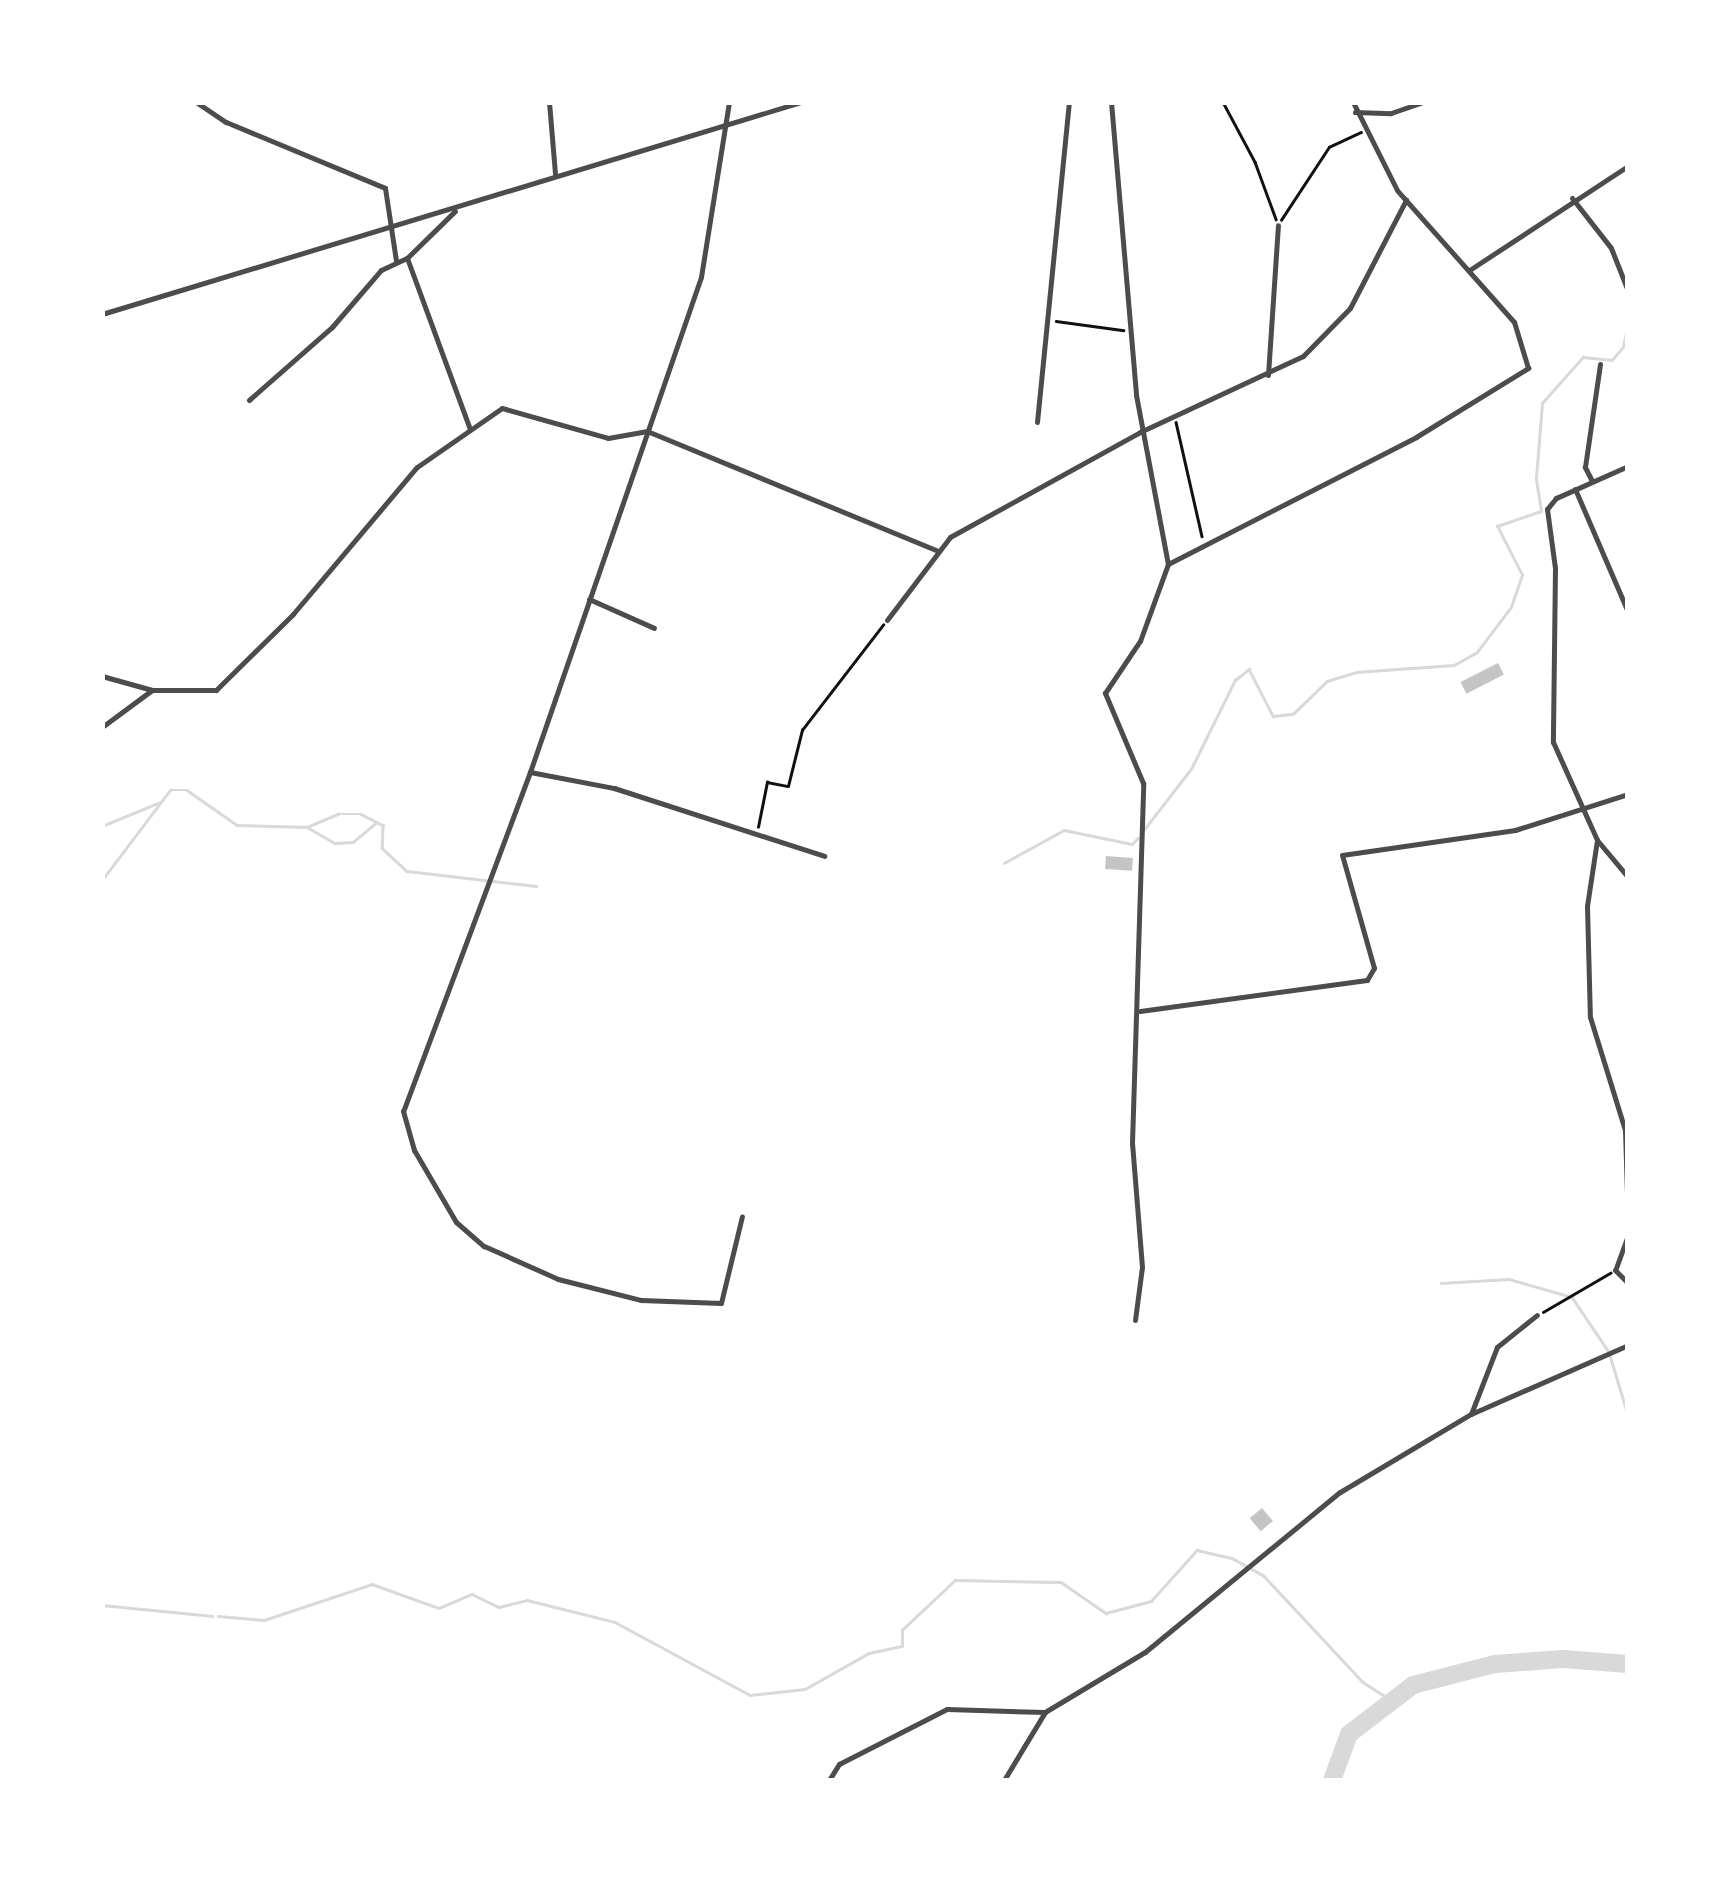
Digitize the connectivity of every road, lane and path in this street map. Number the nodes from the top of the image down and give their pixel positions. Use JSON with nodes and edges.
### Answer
{"nodes":[{"id":1,"x":196,"y":102,"type":"edge"},
{"id":2,"x":549,"y":102,"type":"edge"},
{"id":3,"x":729,"y":102,"type":"edge"},
{"id":4,"x":800,"y":102,"type":"edge"},
{"id":5,"x":1068,"y":102,"type":"edge"},
{"id":6,"x":1111,"y":102,"type":"edge"},
{"id":7,"x":1223,"y":102,"type":"edge"},
{"id":8,"x":1353,"y":102,"type":"edge"},
{"id":9,"x":1423,"y":102,"type":"edge"},
{"id":10,"x":1355,"y":112,"type":"junction"},
{"id":11,"x":726,"y":124,"type":"junction"},
{"id":12,"x":1362,"y":132,"type":"junction"},
{"id":13,"x":1628,"y":166,"type":"edge"},
{"id":14,"x":555,"y":174,"type":"junction"},
{"id":15,"x":1572,"y":198,"type":"junction"},
{"id":16,"x":1406,"y":200,"type":"junction"},
{"id":17,"x":458,"y":209,"type":"junction"},
{"id":18,"x":1278,"y":225,"type":"junction"},
{"id":19,"x":392,"y":229,"type":"junction"},
{"id":20,"x":408,"y":258,"type":"junction"},
{"id":21,"x":396,"y":262,"type":"junction"},
{"id":22,"x":1471,"y":270,"type":"junction"},
{"id":23,"x":1628,"y":290,"type":"edge"},
{"id":24,"x":102,"y":314,"type":"edge"},
{"id":25,"x":1044,"y":319,"type":"junction"},
{"id":26,"x":1129,"y":331,"type":"junction"},
{"id":27,"x":1600,"y":364,"type":"dead end"},
{"id":28,"x":1268,"y":376,"type":"junction"},
{"id":29,"x":249,"y":400,"type":"dead end"},
{"id":30,"x":1174,"y":416,"type":"junction"},
{"id":31,"x":1037,"y":422,"type":"dead end"},
{"id":32,"x":470,"y":430,"type":"junction"},
{"id":33,"x":647,"y":431,"type":"junction"},
{"id":34,"x":1140,"y":432,"type":"junction"},
{"id":35,"x":1628,"y":466,"type":"edge"},
{"id":36,"x":1592,"y":481,"type":"junction"},
{"id":37,"x":1576,"y":489,"type":"junction"},
{"id":38,"x":1205,"y":546,"type":"junction"},
{"id":39,"x":936,"y":550,"type":"junction"},
{"id":40,"x":1168,"y":564,"type":"junction"},
{"id":41,"x":589,"y":599,"type":"junction"},
{"id":42,"x":1628,"y":612,"type":"edge"},
{"id":43,"x":887,"y":620,"type":"joint"},
{"id":44,"x":654,"y":628,"type":"dead end"},
{"id":45,"x":102,"y":676,"type":"edge"},
{"id":46,"x":152,"y":690,"type":"junction"},
{"id":47,"x":102,"y":727,"type":"edge"},
{"id":48,"x":530,"y":772,"type":"junction"},
{"id":49,"x":1628,"y":794,"type":"edge"},
{"id":50,"x":1585,"y":810,"type":"junction"},
{"id":51,"x":756,"y":834,"type":"junction"},
{"id":52,"x":1597,"y":840,"type":"junction"},
{"id":53,"x":824,"y":856,"type":"dead end"},
{"id":54,"x":1628,"y":877,"type":"edge"},
{"id":55,"x":1138,"y":1011,"type":"junction"},
{"id":56,"x":742,"y":1216,"type":"dead end"},
{"id":57,"x":1628,"y":1225,"type":"edge"},
{"id":58,"x":1628,"y":1236,"type":"edge"},
{"id":59,"x":1615,"y":1270,"type":"junction"},
{"id":60,"x":1628,"y":1283,"type":"edge"},
{"id":61,"x":1538,"y":1315,"type":"joint"},
{"id":62,"x":1135,"y":1320,"type":"dead end"},
{"id":63,"x":1628,"y":1345,"type":"edge"},
{"id":64,"x":1471,"y":1414,"type":"junction"},
{"id":65,"x":1045,"y":1712,"type":"junction"},
{"id":66,"x":829,"y":1780,"type":"edge"},
{"id":67,"x":1004,"y":1780,"type":"edge"}],
"edges":[{"from":1,"to":19,"type":"street"},
{"from":2,"to":14,"type":"street"},
{"from":3,"to":11,"type":"street"},
{"from":4,"to":11,"type":"street"},
{"from":5,"to":25,"type":"street"},
{"from":6,"to":26,"type":"street"},
{"from":7,"to":18,"type":"path"},
{"from":8,"to":10,"type":"street"},
{"from":9,"to":10,"type":"street"},
{"from":10,"to":12,"type":"street"},
{"from":11,"to":14,"type":"street"},
{"from":11,"to":33,"type":"street"},
{"from":12,"to":16,"type":"street"},
{"from":12,"to":18,"type":"path"},
{"from":13,"to":15,"type":"street"},
{"from":14,"to":17,"type":"street"},
{"from":15,"to":22,"type":"street"},
{"from":15,"to":23,"type":"street"},
{"from":16,"to":22,"type":"street"},
{"from":16,"to":28,"type":"street"},
{"from":17,"to":19,"type":"street"},
{"from":17,"to":20,"type":"street"},
{"from":18,"to":28,"type":"street"},
{"from":19,"to":21,"type":"street"},
{"from":19,"to":24,"type":"street"},
{"from":20,"to":21,"type":"street"},
{"from":20,"to":32,"type":"street"},
{"from":21,"to":29,"type":"street"},
{"from":22,"to":38,"type":"street"},
{"from":25,"to":26,"type":"path"},
{"from":25,"to":31,"type":"street"},
{"from":26,"to":34,"type":"street"},
{"from":27,"to":36,"type":"street"},
{"from":28,"to":30,"type":"street"},
{"from":30,"to":34,"type":"street"},
{"from":30,"to":38,"type":"path"},
{"from":32,"to":33,"type":"street"},
{"from":32,"to":46,"type":"street"},
{"from":33,"to":39,"type":"street"},
{"from":33,"to":41,"type":"street"},
{"from":34,"to":39,"type":"street"},
{"from":34,"to":40,"type":"street"},
{"from":35,"to":36,"type":"street"},
{"from":36,"to":37,"type":"street"},
{"from":37,"to":42,"type":"street"},
{"from":37,"to":50,"type":"street"},
{"from":38,"to":40,"type":"street"},
{"from":39,"to":43,"type":"street"},
{"from":40,"to":55,"type":"street"},
{"from":41,"to":44,"type":"street"},
{"from":41,"to":48,"type":"street"},
{"from":43,"to":51,"type":"path"},
{"from":45,"to":46,"type":"street"},
{"from":46,"to":47,"type":"street"},
{"from":48,"to":51,"type":"street"},
{"from":48,"to":56,"type":"street"},
{"from":49,"to":50,"type":"street"},
{"from":50,"to":52,"type":"street"},
{"from":50,"to":55,"type":"street"},
{"from":51,"to":53,"type":"street"},
{"from":52,"to":54,"type":"street"},
{"from":52,"to":57,"type":"street"},
{"from":55,"to":62,"type":"street"},
{"from":58,"to":59,"type":"street"},
{"from":59,"to":60,"type":"street"},
{"from":59,"to":61,"type":"path"},
{"from":61,"to":64,"type":"street"},
{"from":63,"to":64,"type":"street"},
{"from":64,"to":65,"type":"street"},
{"from":65,"to":66,"type":"street"},
{"from":65,"to":67,"type":"street"}]}
